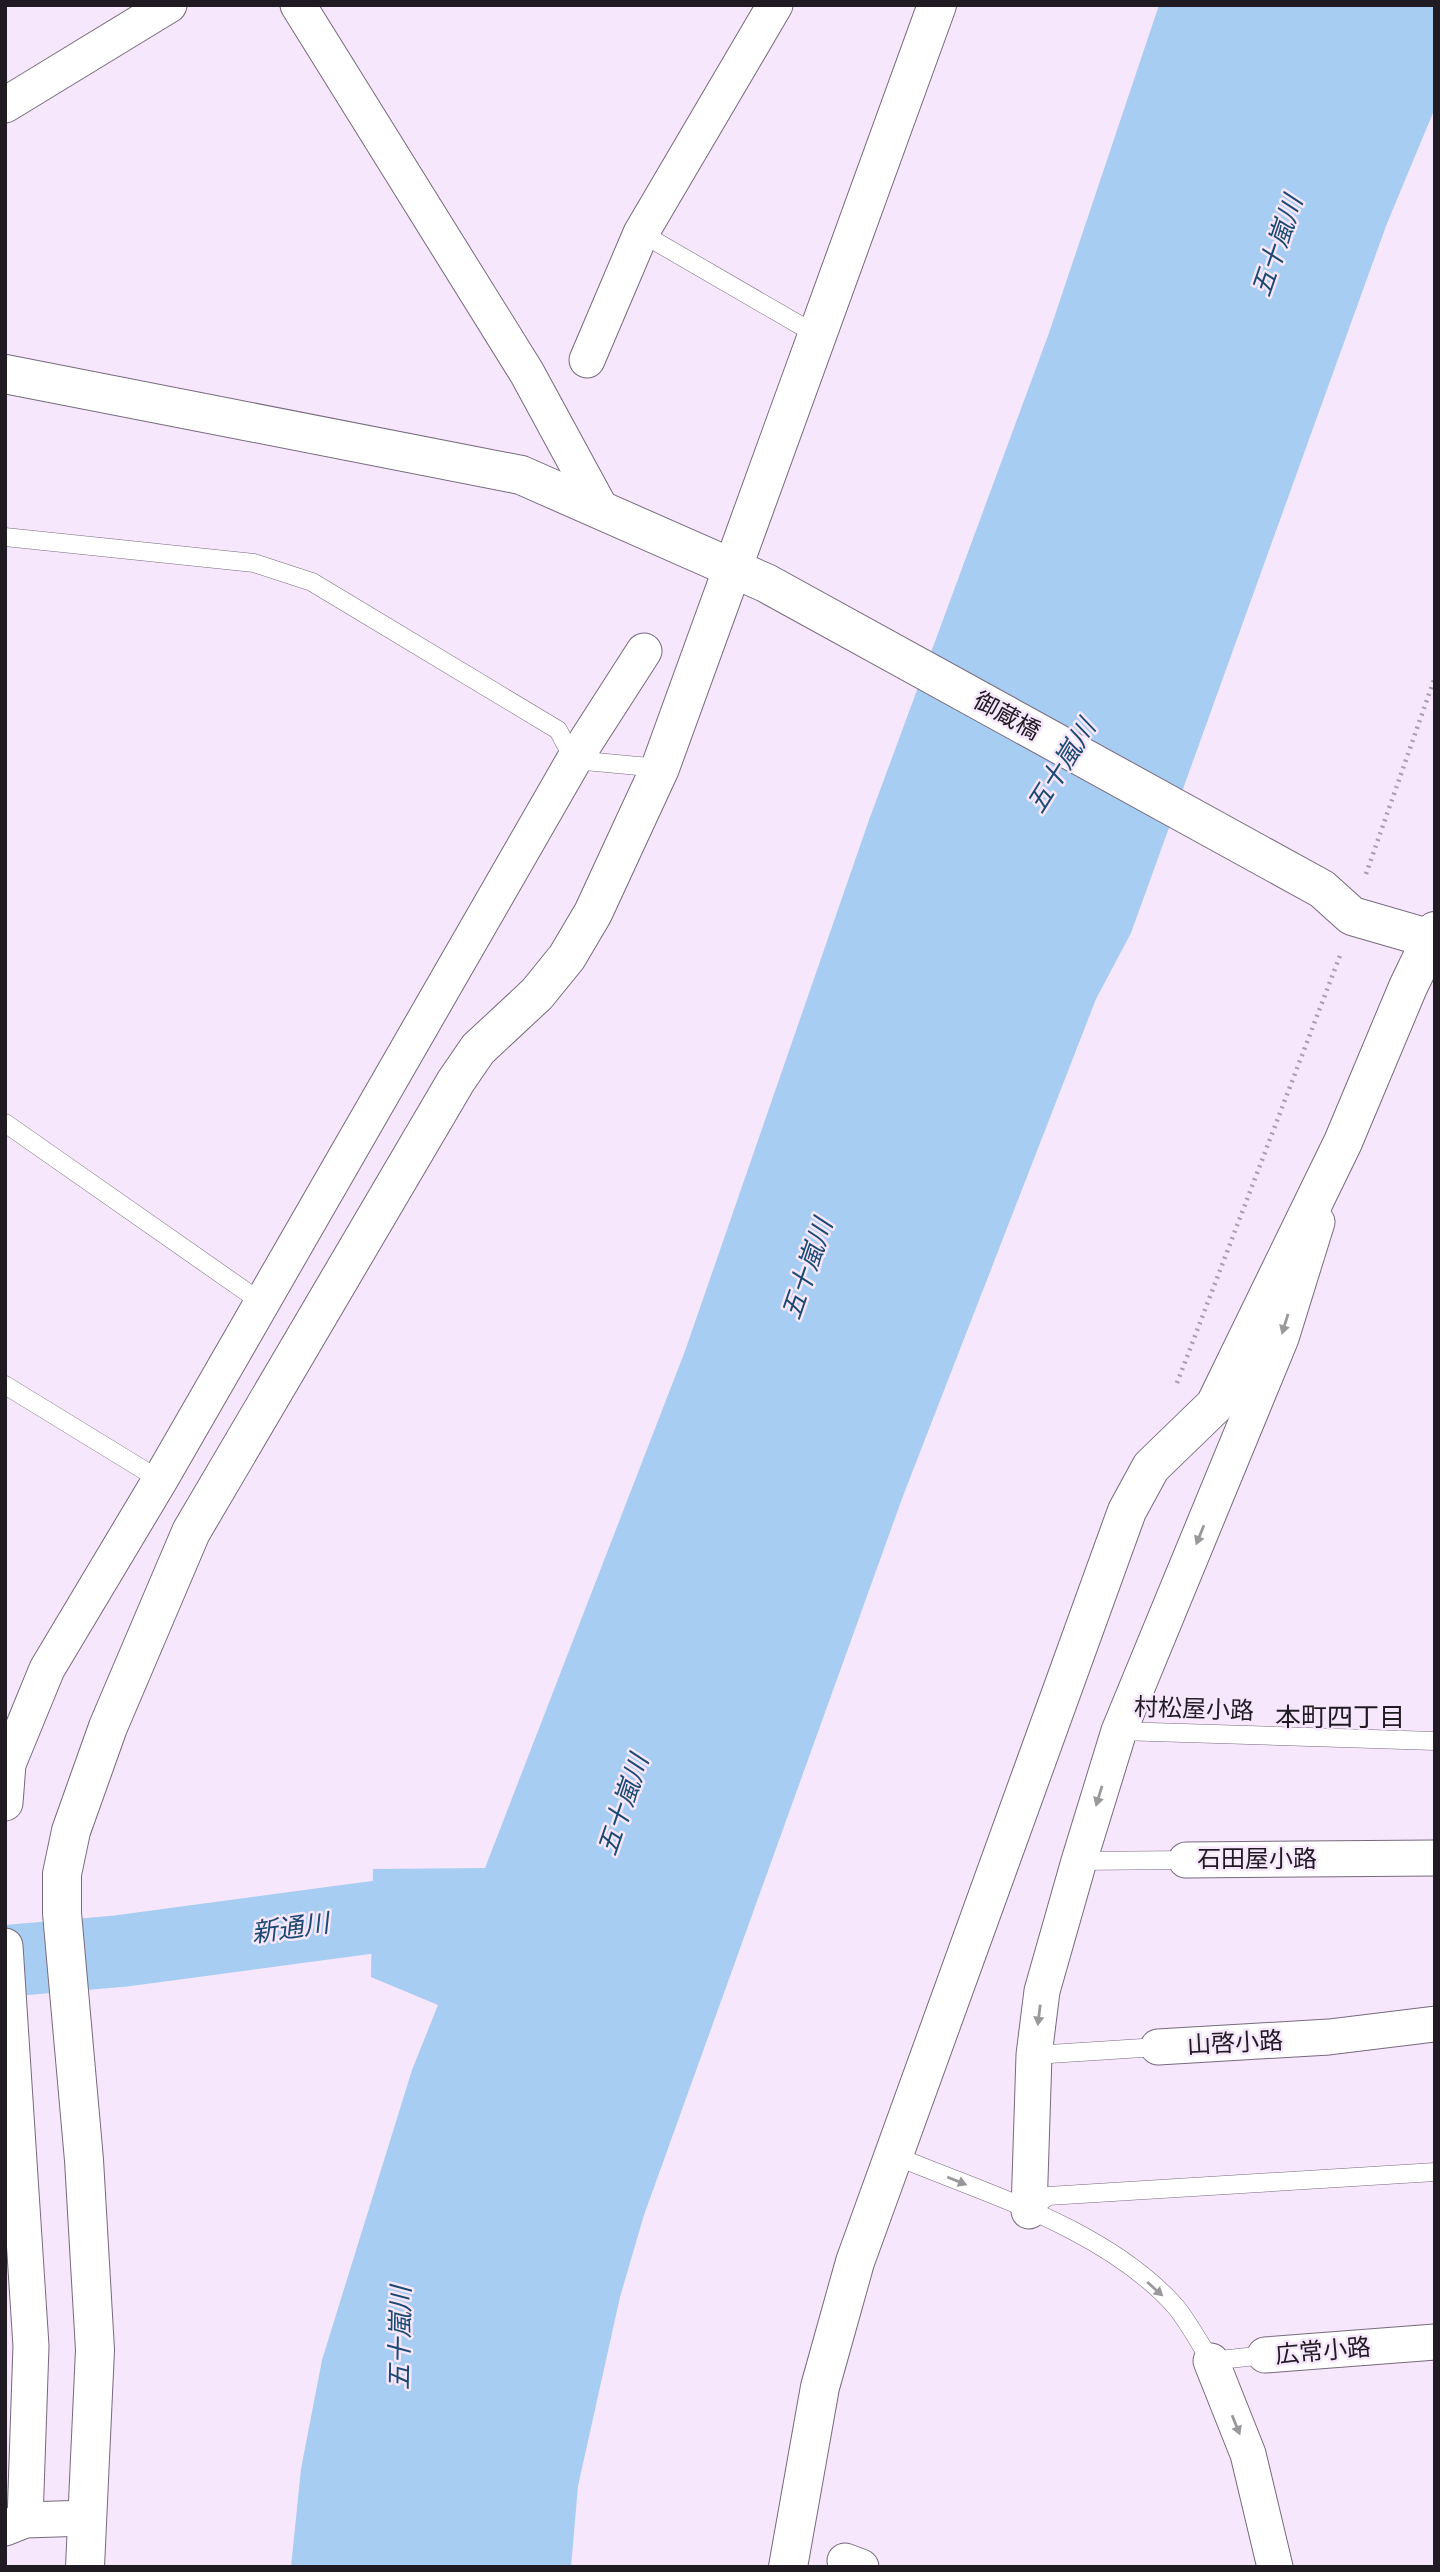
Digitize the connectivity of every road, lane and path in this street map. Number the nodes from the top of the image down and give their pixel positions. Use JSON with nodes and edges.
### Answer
{"nodes":[{"id":1,"x":169,"y":5,"type":"edge"},
{"id":2,"x":298,"y":5,"type":"edge"},
{"id":3,"x":775,"y":5,"type":"edge"},
{"id":4,"x":937,"y":5,"type":"edge"},
{"id":5,"x":5,"y":105,"type":"edge"},
{"id":6,"x":641,"y":233,"type":"junction"},
{"id":7,"x":817,"y":335,"type":"junction"},
{"id":8,"x":587,"y":360,"type":"dead end"},
{"id":9,"x":5,"y":374,"type":"edge"},
{"id":10,"x":602,"y":511,"type":"junction"},
{"id":11,"x":5,"y":537,"type":"edge"},
{"id":12,"x":732,"y":568,"type":"junction"},
{"id":13,"x":644,"y":651,"type":"dead end"},
{"id":14,"x":1435,"y":677,"type":"edge"},
{"id":15,"x":574,"y":760,"type":"junction"},
{"id":16,"x":660,"y":768,"type":"junction"},
{"id":17,"x":1352,"y":916,"type":"junction"},
{"id":18,"x":1434,"y":937,"type":"edge"},
{"id":19,"x":5,"y":1123,"type":"edge"},
{"id":20,"x":1343,"y":1142,"type":"junction"},
{"id":21,"x":261,"y":1302,"type":"junction"},
{"id":22,"x":5,"y":1385,"type":"edge"},
{"id":23,"x":1174,"y":1394,"type":"dead end"},
{"id":24,"x":160,"y":1480,"type":"junction"},
{"id":25,"x":1119,"y":1731,"type":"junction"},
{"id":26,"x":1435,"y":1741,"type":"edge"},
{"id":27,"x":5,"y":1803,"type":"edge"},
{"id":28,"x":1435,"y":1858,"type":"edge"},
{"id":29,"x":1186,"y":1860,"type":"joint"},
{"id":30,"x":1079,"y":1861,"type":"junction"},
{"id":31,"x":5,"y":1947,"type":"edge"},
{"id":32,"x":1435,"y":2024,"type":"edge"},
{"id":33,"x":1158,"y":2047,"type":"joint"},
{"id":34,"x":1034,"y":2055,"type":"junction"},
{"id":35,"x":893,"y":2155,"type":"junction"},
{"id":36,"x":1435,"y":2172,"type":"edge"},
{"id":37,"x":1029,"y":2211,"type":"junction"},
{"id":38,"x":1435,"y":2342,"type":"edge"},
{"id":39,"x":1265,"y":2355,"type":"joint"},
{"id":40,"x":1211,"y":2361,"type":"junction"},
{"id":41,"x":88,"y":2518,"type":"junction"},
{"id":42,"x":15,"y":2524,"type":"edge"},
{"id":43,"x":85,"y":2567,"type":"edge"},
{"id":44,"x":788,"y":2567,"type":"edge"},
{"id":45,"x":1275,"y":2567,"type":"edge"}],
"edges":[{"from":1,"to":5,"type":"street"},
{"from":2,"to":10,"type":"street"},
{"from":3,"to":6,"type":"street"},
{"from":4,"to":7,"type":"street"},
{"from":6,"to":7,"type":"lane"},
{"from":6,"to":8,"type":"street"},
{"from":7,"to":12,"type":"street"},
{"from":9,"to":10,"type":"street","name":"御蔵橋"},
{"from":10,"to":12,"type":"street","name":"御蔵橋"},
{"from":11,"to":15,"type":"lane"},
{"from":12,"to":16,"type":"street"},
{"from":12,"to":17,"type":"street","name":"御蔵橋"},
{"from":13,"to":15,"type":"street"},
{"from":14,"to":17,"type":"path"},
{"from":15,"to":16,"type":"lane"},
{"from":15,"to":21,"type":"street"},
{"from":16,"to":41,"type":"street"},
{"from":17,"to":18,"type":"street"},
{"from":17,"to":23,"type":"path"},
{"from":18,"to":20,"type":"street"},
{"from":19,"to":21,"type":"lane"},
{"from":20,"to":25,"type":"street","one_way":true},
{"from":20,"to":35,"type":"street"},
{"from":21,"to":24,"type":"street"},
{"from":22,"to":24,"type":"lane"},
{"from":24,"to":27,"type":"street"},
{"from":25,"to":26,"type":"lane","name":"村松屋小路"},
{"from":25,"to":30,"type":"street","one_way":true},
{"from":28,"to":29,"type":"street","name":"石田屋小路"},
{"from":29,"to":30,"type":"lane","name":"石田屋小路"},
{"from":30,"to":34,"type":"street","one_way":true},
{"from":31,"to":42,"type":"street"},
{"from":32,"to":33,"type":"street","name":"山啓小路"},
{"from":33,"to":34,"type":"lane","name":"山啓小路"},
{"from":34,"to":37,"type":"street"},
{"from":35,"to":37,"type":"lane","one_way":true},
{"from":35,"to":44,"type":"street"},
{"from":36,"to":37,"type":"lane"},
{"from":37,"to":40,"type":"lane","one_way":true},
{"from":38,"to":39,"type":"street","name":"広常小路"},
{"from":39,"to":40,"type":"lane","name":"広常小路"},
{"from":40,"to":45,"type":"street","one_way":true},
{"from":41,"to":42,"type":"street"},
{"from":41,"to":43,"type":"street"}]}
